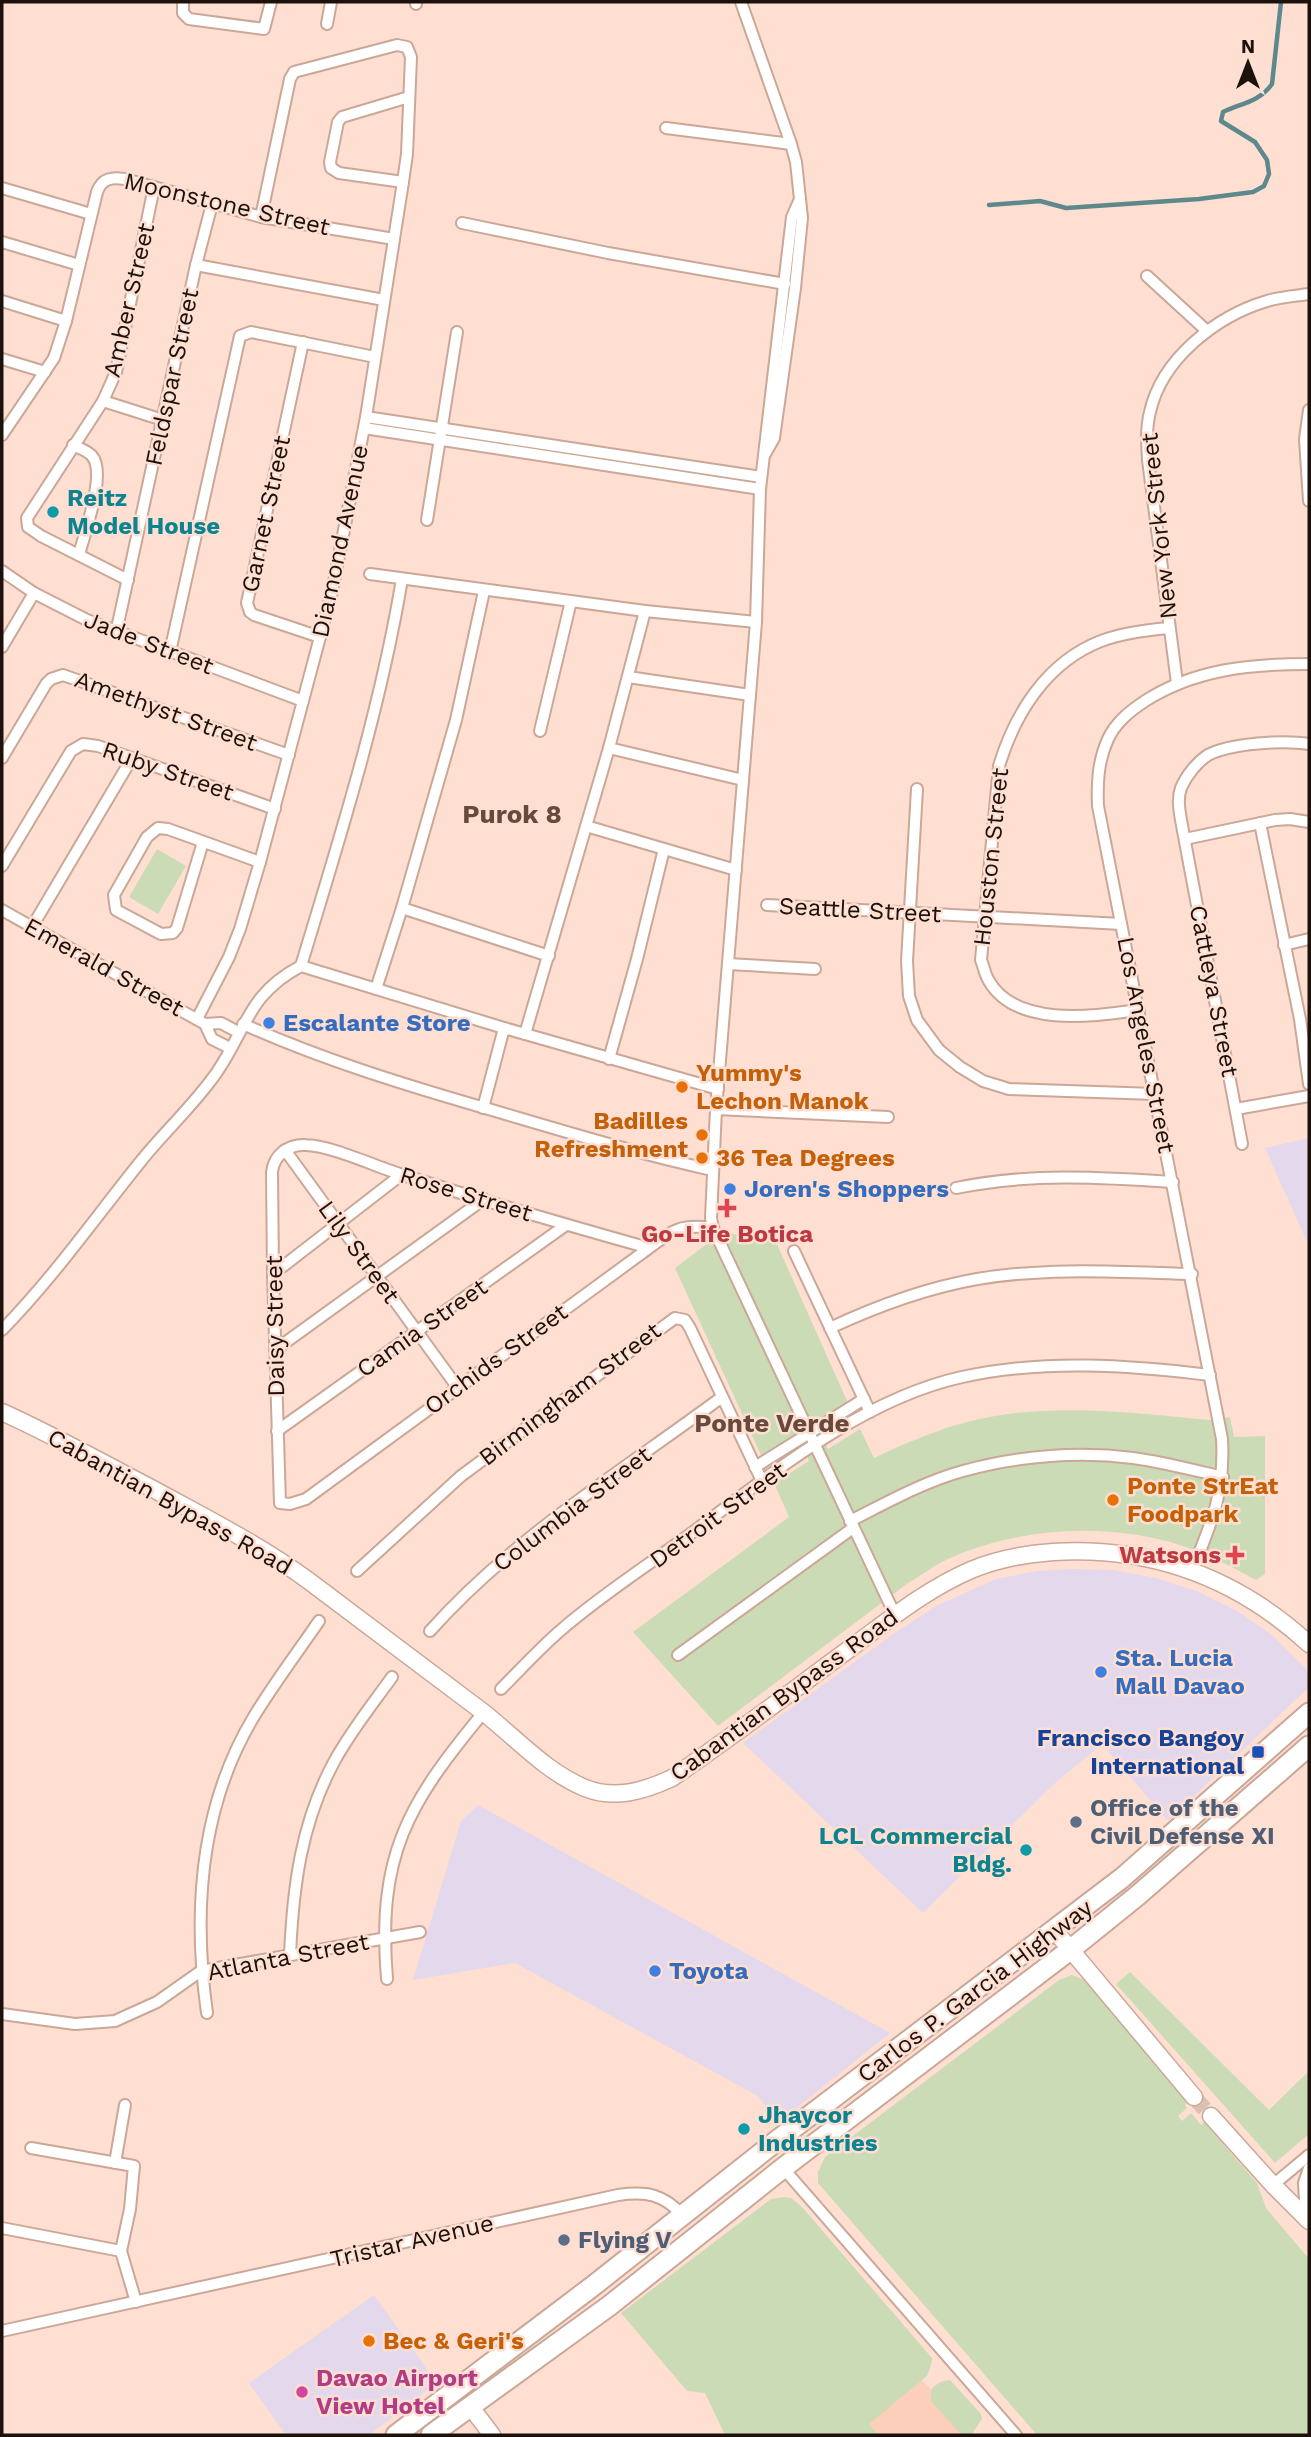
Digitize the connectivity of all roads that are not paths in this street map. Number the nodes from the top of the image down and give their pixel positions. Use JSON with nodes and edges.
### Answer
{"nodes":[{"id":1,"x":271,"y":2,"type":"edge"},
{"id":2,"x":331,"y":2,"type":"edge"},
{"id":3,"x":741,"y":2,"type":"edge"},
{"id":4,"x":183,"y":8,"type":"edge"},
{"id":5,"x":327,"y":24,"type":"dead end"},
{"id":6,"x":409,"y":97,"type":"junction"},
{"id":7,"x":666,"y":128,"type":"dead end"},
{"id":8,"x":791,"y":144,"type":"junction"},
{"id":9,"x":403,"y":182,"type":"junction"},
{"id":10,"x":155,"y":187,"type":"junction"},
{"id":11,"x":2,"y":188,"type":"edge"},
{"id":12,"x":800,"y":199,"type":"junction"},
{"id":13,"x":212,"y":204,"type":"junction"},
{"id":14,"x":91,"y":214,"type":"junction"},
{"id":15,"x":261,"y":217,"type":"junction"},
{"id":16,"x":462,"y":223,"type":"dead end"},
{"id":17,"x":394,"y":239,"type":"junction"},
{"id":18,"x":2,"y":242,"type":"edge"},
{"id":19,"x":79,"y":265,"type":"junction"},
{"id":20,"x":197,"y":265,"type":"junction"},
{"id":21,"x":1147,"y":276,"type":"dead end"},
{"id":22,"x":785,"y":284,"type":"junction"},
{"id":23,"x":1309,"y":294,"type":"edge"},
{"id":24,"x":384,"y":300,"type":"junction"},
{"id":25,"x":2,"y":302,"type":"edge"},
{"id":26,"x":66,"y":321,"type":"junction"},
{"id":27,"x":1207,"y":331,"type":"junction"},
{"id":28,"x":457,"y":332,"type":"dead end"},
{"id":29,"x":303,"y":342,"type":"junction"},
{"id":30,"x":375,"y":357,"type":"junction"},
{"id":31,"x":2,"y":359,"type":"edge"},
{"id":32,"x":45,"y":372,"type":"junction"},
{"id":33,"x":103,"y":401,"type":"junction"},
{"id":34,"x":1309,"y":410,"type":"edge"},
{"id":35,"x":163,"y":420,"type":"junction"},
{"id":36,"x":365,"y":423,"type":"junction"},
{"id":37,"x":441,"y":434,"type":"junction"},
{"id":38,"x":2,"y":435,"type":"edge"},
{"id":39,"x":73,"y":445,"type":"junction"},
{"id":40,"x":1308,"y":456,"type":"edge"},
{"id":41,"x":764,"y":457,"type":"junction"},
{"id":42,"x":760,"y":483,"type":"junction"},
{"id":43,"x":1309,"y":501,"type":"edge"},
{"id":44,"x":427,"y":520,"type":"dead end"},
{"id":45,"x":79,"y":555,"type":"junction"},
{"id":46,"x":2,"y":571,"type":"edge"},
{"id":47,"x":370,"y":574,"type":"dead end"},
{"id":48,"x":402,"y":579,"type":"junction"},
{"id":49,"x":128,"y":580,"type":"junction"},
{"id":50,"x":484,"y":591,"type":"junction"},
{"id":51,"x":34,"y":593,"type":"junction"},
{"id":52,"x":571,"y":601,"type":"junction"},
{"id":53,"x":645,"y":611,"type":"junction"},
{"id":54,"x":756,"y":622,"type":"junction"},
{"id":55,"x":1169,"y":628,"type":"junction"},
{"id":56,"x":116,"y":632,"type":"junction"},
{"id":57,"x":320,"y":637,"type":"junction"},
{"id":58,"x":3,"y":641,"type":"edge"},
{"id":59,"x":170,"y":652,"type":"junction"},
{"id":60,"x":1309,"y":664,"type":"edge"},
{"id":61,"x":628,"y":677,"type":"junction"},
{"id":62,"x":1177,"y":683,"type":"junction"},
{"id":63,"x":750,"y":695,"type":"junction"},
{"id":64,"x":303,"y":701,"type":"junction"},
{"id":65,"x":540,"y":731,"type":"dead end"},
{"id":66,"x":1309,"y":744,"type":"edge"},
{"id":67,"x":609,"y":748,"type":"junction"},
{"id":68,"x":289,"y":755,"type":"junction"},
{"id":69,"x":2,"y":758,"type":"edge"},
{"id":70,"x":132,"y":758,"type":"junction"},
{"id":71,"x":743,"y":780,"type":"junction"},
{"id":72,"x":917,"y":789,"type":"dead end"},
{"id":73,"x":275,"y":809,"type":"junction"},
{"id":74,"x":1309,"y":822,"type":"edge"},
{"id":75,"x":1260,"y":823,"type":"junction"},
{"id":76,"x":586,"y":826,"type":"junction"},
{"id":77,"x":1185,"y":839,"type":"junction"},
{"id":78,"x":203,"y":842,"type":"junction"},
{"id":79,"x":664,"y":849,"type":"junction"},
{"id":80,"x":260,"y":862,"type":"junction"},
{"id":81,"x":2,"y":866,"type":"edge"},
{"id":82,"x":736,"y":870,"type":"junction"},
{"id":83,"x":767,"y":905,"type":"dead end"},
{"id":84,"x":402,"y":908,"type":"junction"},
{"id":85,"x":2,"y":910,"type":"edge"},
{"id":86,"x":910,"y":913,"type":"junction"},
{"id":87,"x":985,"y":917,"type":"junction"},
{"id":88,"x":1121,"y":924,"type":"junction"},
{"id":89,"x":32,"y":927,"type":"junction"},
{"id":90,"x":1309,"y":939,"type":"edge"},
{"id":91,"x":1284,"y":944,"type":"junction"},
{"id":92,"x":549,"y":956,"type":"junction"},
{"id":93,"x":728,"y":964,"type":"junction"},
{"id":94,"x":301,"y":966,"type":"junction"},
{"id":95,"x":815,"y":969,"type":"dead end"},
{"id":96,"x":376,"y":989,"type":"junction"},
{"id":97,"x":1139,"y":1010,"type":"junction"},
{"id":98,"x":1305,"y":1018,"type":"edge"},
{"id":99,"x":201,"y":1021,"type":"junction"},
{"id":100,"x":241,"y":1028,"type":"junction"},
{"id":101,"x":504,"y":1028,"type":"junction"},
{"id":102,"x":525,"y":1034,"type":"junction"},
{"id":103,"x":230,"y":1048,"type":"junction"},
{"id":104,"x":609,"y":1059,"type":"junction"},
{"id":105,"x":1309,"y":1084,"type":"edge"},
{"id":106,"x":718,"y":1089,"type":"junction"},
{"id":107,"x":1155,"y":1094,"type":"junction"},
{"id":108,"x":1309,"y":1096,"type":"edge"},
{"id":109,"x":483,"y":1108,"type":"junction"},
{"id":110,"x":716,"y":1109,"type":"junction"},
{"id":111,"x":1237,"y":1109,"type":"junction"},
{"id":112,"x":888,"y":1117,"type":"dead end"},
{"id":113,"x":1242,"y":1144,"type":"dead end"},
{"id":114,"x":285,"y":1150,"type":"junction"},
{"id":115,"x":712,"y":1170,"type":"junction"},
{"id":116,"x":401,"y":1175,"type":"junction"},
{"id":117,"x":1173,"y":1182,"type":"junction"},
{"id":118,"x":956,"y":1188,"type":"dead end"},
{"id":119,"x":484,"y":1199,"type":"junction"},
{"id":120,"x":338,"y":1223,"type":"junction"},
{"id":121,"x":566,"y":1225,"type":"junction"},
{"id":122,"x":713,"y":1228,"type":"junction"},
{"id":123,"x":649,"y":1248,"type":"junction"},
{"id":124,"x":794,"y":1251,"type":"dead end"},
{"id":125,"x":273,"y":1274,"type":"junction"},
{"id":126,"x":1192,"y":1274,"type":"junction"},
{"id":127,"x":377,"y":1276,"type":"junction"},
{"id":128,"x":830,"y":1328,"type":"junction"},
{"id":129,"x":2,"y":1330,"type":"edge"},
{"id":130,"x":417,"y":1331,"type":"junction"},
{"id":131,"x":275,"y":1350,"type":"junction"},
{"id":132,"x":1210,"y":1375,"type":"junction"},
{"id":133,"x":458,"y":1388,"type":"junction"},
{"id":134,"x":722,"y":1397,"type":"junction"},
{"id":135,"x":864,"y":1399,"type":"junction"},
{"id":136,"x":2,"y":1412,"type":"edge"},
{"id":137,"x":870,"y":1412,"type":"junction"},
{"id":138,"x":277,"y":1431,"type":"junction"},
{"id":139,"x":808,"y":1433,"type":"junction"},
{"id":140,"x":814,"y":1446,"type":"junction"},
{"id":141,"x":755,"y":1467,"type":"junction"},
{"id":142,"x":1223,"y":1477,"type":"junction"},
{"id":143,"x":762,"y":1481,"type":"junction"},
{"id":144,"x":284,"y":1504,"type":"joint"},
{"id":145,"x":851,"y":1525,"type":"junction"},
{"id":146,"x":357,"y":1571,"type":"dead end"},
{"id":147,"x":1192,"y":1571,"type":"junction"},
{"id":148,"x":895,"y":1615,"type":"junction"},
{"id":149,"x":319,"y":1621,"type":"dead end"},
{"id":150,"x":430,"y":1631,"type":"dead end"},
{"id":151,"x":1309,"y":1644,"type":"edge"},
{"id":152,"x":678,"y":1655,"type":"dead end"},
{"id":153,"x":392,"y":1677,"type":"dead end"},
{"id":154,"x":501,"y":1689,"type":"dead end"},
{"id":155,"x":484,"y":1713,"type":"junction"},
{"id":156,"x":1309,"y":1713,"type":"edge"},
{"id":157,"x":1309,"y":1746,"type":"edge"},
{"id":158,"x":1055,"y":1931,"type":"junction"},
{"id":159,"x":420,"y":1932,"type":"dead end"},
{"id":160,"x":383,"y":1938,"type":"junction"},
{"id":161,"x":1070,"y":1950,"type":"junction"},
{"id":162,"x":290,"y":1955,"type":"junction"},
{"id":163,"x":201,"y":1971,"type":"junction"},
{"id":164,"x":387,"y":1979,"type":"dead end"},
{"id":165,"x":207,"y":2013,"type":"dead end"},
{"id":166,"x":2,"y":2014,"type":"edge"},
{"id":167,"x":1194,"y":2097,"type":"tunnel mouth"},
{"id":168,"x":125,"y":2105,"type":"dead end"},
{"id":169,"x":1211,"y":2116,"type":"tunnel mouth"},
{"id":170,"x":779,"y":2139,"type":"junction"},
{"id":171,"x":31,"y":2148,"type":"dead end"},
{"id":172,"x":1309,"y":2155,"type":"edge"},
{"id":173,"x":115,"y":2163,"type":"junction"},
{"id":174,"x":746,"y":2166,"type":"junction"},
{"id":175,"x":783,"y":2168,"type":"junction"},
{"id":176,"x":1309,"y":2168,"type":"edge"},
{"id":177,"x":1273,"y":2185,"type":"junction"},
{"id":178,"x":683,"y":2216,"type":"junction"},
{"id":179,"x":1308,"y":2219,"type":"edge"},
{"id":180,"x":2,"y":2228,"type":"edge"},
{"id":181,"x":121,"y":2251,"type":"junction"},
{"id":182,"x":593,"y":2286,"type":"junction"},
{"id":183,"x":136,"y":2302,"type":"junction"},
{"id":184,"x":609,"y":2306,"type":"junction"},
{"id":185,"x":2,"y":2331,"type":"edge"},
{"id":186,"x":470,"y":2406,"type":"junction"},
{"id":187,"x":396,"y":2435,"type":"edge"},
{"id":188,"x":431,"y":2435,"type":"edge"},
{"id":189,"x":492,"y":2435,"type":"edge"},
{"id":190,"x":1016,"y":2435,"type":"edge"}],
"edges":[{"from":1,"to":4,"type":"street"},
{"from":2,"to":5,"type":"street"},
{"from":3,"to":8,"type":"street"},
{"from":6,"to":9,"type":"street","name":"Diamond Avenue"},
{"from":6,"to":9,"type":"street"},
{"from":6,"to":15,"type":"street","name":"Diamond Avenue"},
{"from":7,"to":8,"type":"street"},
{"from":8,"to":12,"type":"street"},
{"from":9,"to":17,"type":"street","name":"Diamond Avenue"},
{"from":10,"to":13,"type":"street","name":"Moonstone Street"},
{"from":10,"to":14,"type":"street","name":"Moonstone Street"},
{"from":10,"to":33,"type":"street","name":"Amber Street"},
{"from":11,"to":14,"type":"street"},
{"from":12,"to":22,"type":"street"},
{"from":12,"to":41,"type":"street"},
{"from":13,"to":15,"type":"street","name":"Moonstone Street"},
{"from":13,"to":20,"type":"street","name":"Feldspar Street"},
{"from":14,"to":19,"type":"street"},
{"from":15,"to":17,"type":"street","name":"Moonstone Street"},
{"from":16,"to":22,"type":"street"},
{"from":17,"to":24,"type":"street","name":"Diamond Avenue"},
{"from":18,"to":19,"type":"street"},
{"from":19,"to":26,"type":"street"},
{"from":20,"to":24,"type":"street"},
{"from":20,"to":35,"type":"street","name":"Feldspar Street"},
{"from":21,"to":27,"type":"street"},
{"from":22,"to":41,"type":"street"},
{"from":23,"to":27,"type":"street","name":"New York Street"},
{"from":24,"to":30,"type":"street","name":"Diamond Avenue"},
{"from":25,"to":26,"type":"street"},
{"from":26,"to":32,"type":"street"},
{"from":27,"to":55,"type":"street","name":"New York Street"},
{"from":28,"to":37,"type":"street"},
{"from":29,"to":30,"type":"street"},
{"from":29,"to":57,"type":"street","name":"Garnet Street"},
{"from":29,"to":59,"type":"street"},
{"from":30,"to":36,"type":"street","name":"Diamond Avenue"},
{"from":31,"to":32,"type":"street"},
{"from":32,"to":38,"type":"street"},
{"from":33,"to":35,"type":"street"},
{"from":33,"to":39,"type":"street","name":"Amber Street"},
{"from":34,"to":40,"type":"street"},
{"from":35,"to":49,"type":"street","name":"Feldspar Street"},
{"from":36,"to":37,"type":"street"},
{"from":36,"to":57,"type":"street","name":"Diamond Avenue"},
{"from":37,"to":42,"type":"street"},
{"from":37,"to":44,"type":"street"},
{"from":39,"to":45,"type":"street"},
{"from":39,"to":45,"type":"street","name":"Amber Street"},
{"from":40,"to":43,"type":"street"},
{"from":41,"to":42,"type":"street"},
{"from":42,"to":54,"type":"street"},
{"from":45,"to":49,"type":"street","name":"Amber Street"},
{"from":46,"to":51,"type":"street","name":"Jade Street"},
{"from":47,"to":48,"type":"street"},
{"from":48,"to":50,"type":"street"},
{"from":48,"to":94,"type":"street"},
{"from":49,"to":56,"type":"street","name":"Feldspar Street"},
{"from":50,"to":52,"type":"street"},
{"from":50,"to":84,"type":"street"},
{"from":51,"to":56,"type":"street","name":"Jade Street"},
{"from":51,"to":58,"type":"street"},
{"from":52,"to":53,"type":"street"},
{"from":52,"to":65,"type":"street"},
{"from":53,"to":54,"type":"street"},
{"from":53,"to":61,"type":"street"},
{"from":54,"to":63,"type":"street"},
{"from":55,"to":62,"type":"street","name":"New York Street"},
{"from":55,"to":87,"type":"street","name":"Houston Street"},
{"from":56,"to":59,"type":"street","name":"Jade Street"},
{"from":57,"to":64,"type":"street","name":"Diamond Avenue"},
{"from":59,"to":64,"type":"street","name":"Jade Street"},
{"from":60,"to":62,"type":"street","name":"Los Angeles Street"},
{"from":61,"to":63,"type":"street"},
{"from":61,"to":67,"type":"street"},
{"from":62,"to":88,"type":"street","name":"Los Angeles Street"},
{"from":63,"to":71,"type":"street"},
{"from":64,"to":68,"type":"street","name":"Diamond Avenue"},
{"from":66,"to":77,"type":"street","name":"Cattleya Street"},
{"from":67,"to":71,"type":"street"},
{"from":67,"to":76,"type":"street"},
{"from":68,"to":69,"type":"street","name":"Amethyst Street"},
{"from":68,"to":73,"type":"street","name":"Diamond Avenue"},
{"from":70,"to":73,"type":"street","name":"Ruby Street"},
{"from":70,"to":81,"type":"street","name":"Ruby Street"},
{"from":70,"to":89,"type":"street"},
{"from":71,"to":82,"type":"street"},
{"from":72,"to":86,"type":"street"},
{"from":73,"to":80,"type":"street","name":"Diamond Avenue"},
{"from":74,"to":75,"type":"street"},
{"from":75,"to":77,"type":"street"},
{"from":75,"to":91,"type":"street"},
{"from":76,"to":79,"type":"street"},
{"from":76,"to":92,"type":"street"},
{"from":77,"to":111,"type":"street","name":"Cattleya Street"},
{"from":78,"to":78,"type":"street"},
{"from":78,"to":80,"type":"street"},
{"from":79,"to":82,"type":"street"},
{"from":79,"to":104,"type":"street"},
{"from":80,"to":99,"type":"street","name":"Diamond Avenue"},
{"from":82,"to":93,"type":"street"},
{"from":83,"to":86,"type":"street","name":"Seattle Street"},
{"from":84,"to":92,"type":"street"},
{"from":84,"to":96,"type":"street"},
{"from":85,"to":89,"type":"street","name":"Emerald Street"},
{"from":86,"to":87,"type":"street","name":"Seattle Street"},
{"from":86,"to":107,"type":"street"},
{"from":87,"to":88,"type":"street","name":"Seattle Street"},
{"from":87,"to":97,"type":"street","name":"Houston Street"},
{"from":88,"to":97,"type":"street","name":"Los Angeles Street"},
{"from":89,"to":99,"type":"street","name":"Emerald Street"},
{"from":90,"to":91,"type":"street"},
{"from":91,"to":98,"type":"street"},
{"from":92,"to":102,"type":"street"},
{"from":93,"to":95,"type":"street"},
{"from":93,"to":106,"type":"street"},
{"from":94,"to":96,"type":"street"},
{"from":94,"to":100,"type":"street"},
{"from":96,"to":101,"type":"street"},
{"from":97,"to":107,"type":"street","name":"Los Angeles Street"},
{"from":98,"to":105,"type":"street"},
{"from":99,"to":100,"type":"street","name":"Emerald Street"},
{"from":99,"to":103,"type":"street","name":"Emerald Street"},
{"from":100,"to":103,"type":"street"},
{"from":100,"to":109,"type":"street","name":"Emerald Street"},
{"from":101,"to":102,"type":"street"},
{"from":101,"to":109,"type":"street"},
{"from":102,"to":104,"type":"street"},
{"from":103,"to":129,"type":"street"},
{"from":104,"to":106,"type":"street"},
{"from":106,"to":110,"type":"street"},
{"from":107,"to":117,"type":"street","name":"Los Angeles Street"},
{"from":108,"to":111,"type":"street"},
{"from":109,"to":115,"type":"street","name":"Emerald Street"},
{"from":110,"to":112,"type":"street"},
{"from":110,"to":115,"type":"street"},
{"from":111,"to":113,"type":"street","name":"Cattleya Street"},
{"from":114,"to":116,"type":"street","name":"Rose Street"},
{"from":114,"to":120,"type":"street","name":"Lily Street"},
{"from":114,"to":125,"type":"street","name":"Daisy Street"},
{"from":115,"to":122,"type":"street"},
{"from":116,"to":119,"type":"street","name":"Rose Street"},
{"from":116,"to":120,"type":"street"},
{"from":117,"to":118,"type":"street"},
{"from":117,"to":126,"type":"street","name":"Los Angeles Street"},
{"from":119,"to":121,"type":"street","name":"Rose Street"},
{"from":119,"to":127,"type":"street"},
{"from":120,"to":125,"type":"street"},
{"from":120,"to":127,"type":"street","name":"Lily Street"},
{"from":121,"to":123,"type":"street","name":"Rose Street"},
{"from":121,"to":130,"type":"street","name":"Camia Street"},
{"from":122,"to":123,"type":"street","name":"Orchids Street"},
{"from":122,"to":139,"type":"street"},
{"from":123,"to":133,"type":"street","name":"Orchids Street"},
{"from":124,"to":128,"type":"street"},
{"from":125,"to":131,"type":"street","name":"Daisy Street"},
{"from":126,"to":128,"type":"street"},
{"from":126,"to":132,"type":"street","name":"Los Angeles Street"},
{"from":127,"to":130,"type":"street","name":"Lily Street"},
{"from":127,"to":131,"type":"street"},
{"from":128,"to":135,"type":"street"},
{"from":130,"to":133,"type":"street","name":"Lily Street"},
{"from":130,"to":138,"type":"street","name":"Camia Street"},
{"from":131,"to":138,"type":"street","name":"Daisy Street"},
{"from":132,"to":137,"type":"street","name":"Detroit Street"},
{"from":132,"to":142,"type":"street","name":"Los Angeles Street"},
{"from":133,"to":144,"type":"street","name":"Orchids Street"},
{"from":134,"to":141,"type":"street","name":"Birmingham Street"},
{"from":134,"to":146,"type":"street","name":"Birmingham Street"},
{"from":134,"to":150,"type":"street","name":"Columbia Street"},
{"from":135,"to":137,"type":"street"},
{"from":135,"to":139,"type":"street","name":"Detroit Street"},
{"from":136,"to":155,"type":"main road","name":"Cabantian Bypass Road"},
{"from":137,"to":140,"type":"street","name":"Detroit Street"},
{"from":138,"to":144,"type":"street","name":"Daisy Street"},
{"from":139,"to":140,"type":"street"},
{"from":139,"to":141,"type":"street","name":"Detroit Street"},
{"from":140,"to":143,"type":"street","name":"Detroit Street"},
{"from":140,"to":145,"type":"street"},
{"from":141,"to":143,"type":"street","name":"Birmingham Street"},
{"from":142,"to":145,"type":"street"},
{"from":142,"to":147,"type":"street","name":"Los Angeles Street"},
{"from":143,"to":154,"type":"street","name":"Detroit Street"},
{"from":145,"to":148,"type":"street"},
{"from":145,"to":152,"type":"street"},
{"from":147,"to":148,"type":"main road","name":"Cabantian Bypass Road"},
{"from":147,"to":151,"type":"main road","name":"Cabantian Bypass Road"},
{"from":148,"to":155,"type":"main road","name":"Cabantian Bypass Road"},
{"from":149,"to":163,"type":"street"},
{"from":153,"to":162,"type":"street"},
{"from":155,"to":160,"type":"street"},
{"from":156,"to":158,"type":"highway","name":"Carlos P. Garcia Highway"},
{"from":157,"to":161,"type":"highway","name":"Carlos P. Garcia Highway"},
{"from":158,"to":161,"type":"main road"},
{"from":158,"to":170,"type":"highway","name":"Carlos P. Garcia Highway"},
{"from":159,"to":160,"type":"street","name":"Atlanta Street"},
{"from":160,"to":162,"type":"street","name":"Atlanta Street"},
{"from":160,"to":164,"type":"street"},
{"from":161,"to":167,"type":"main road"},
{"from":161,"to":175,"type":"highway","name":"Carlos P. Garcia Highway"},
{"from":162,"to":163,"type":"street","name":"Atlanta Street"},
{"from":163,"to":165,"type":"street"},
{"from":163,"to":166,"type":"street","name":"Atlanta Street"},
{"from":168,"to":173,"type":"street"},
{"from":169,"to":177,"type":"main road"},
{"from":170,"to":174,"type":"highway","name":"Carlos P. Garcia Highway"},
{"from":170,"to":175,"type":"highway"},
{"from":171,"to":173,"type":"street"},
{"from":172,"to":177,"type":"street"},
{"from":173,"to":181,"type":"street"},
{"from":174,"to":175,"type":"highway"},
{"from":174,"to":178,"type":"highway","name":"Carlos P. Garcia Highway"},
{"from":175,"to":184,"type":"highway","name":"Carlos P. Garcia Highway"},
{"from":175,"to":190,"type":"street"},
{"from":176,"to":179,"type":"street"},
{"from":177,"to":179,"type":"main road"},
{"from":178,"to":182,"type":"highway","name":"Carlos P. Garcia Highway"},
{"from":178,"to":183,"type":"street","name":"Tristar Avenue"},
{"from":180,"to":181,"type":"street"},
{"from":181,"to":183,"type":"street"},
{"from":182,"to":184,"type":"highway"},
{"from":182,"to":187,"type":"highway","name":"Carlos P. Garcia Highway"},
{"from":183,"to":185,"type":"street","name":"Tristar Avenue"},
{"from":184,"to":186,"type":"highway","name":"Carlos P. Garcia Highway"},
{"from":186,"to":188,"type":"highway","name":"Carlos P. Garcia Highway"},
{"from":186,"to":189,"type":"main road"}]}
